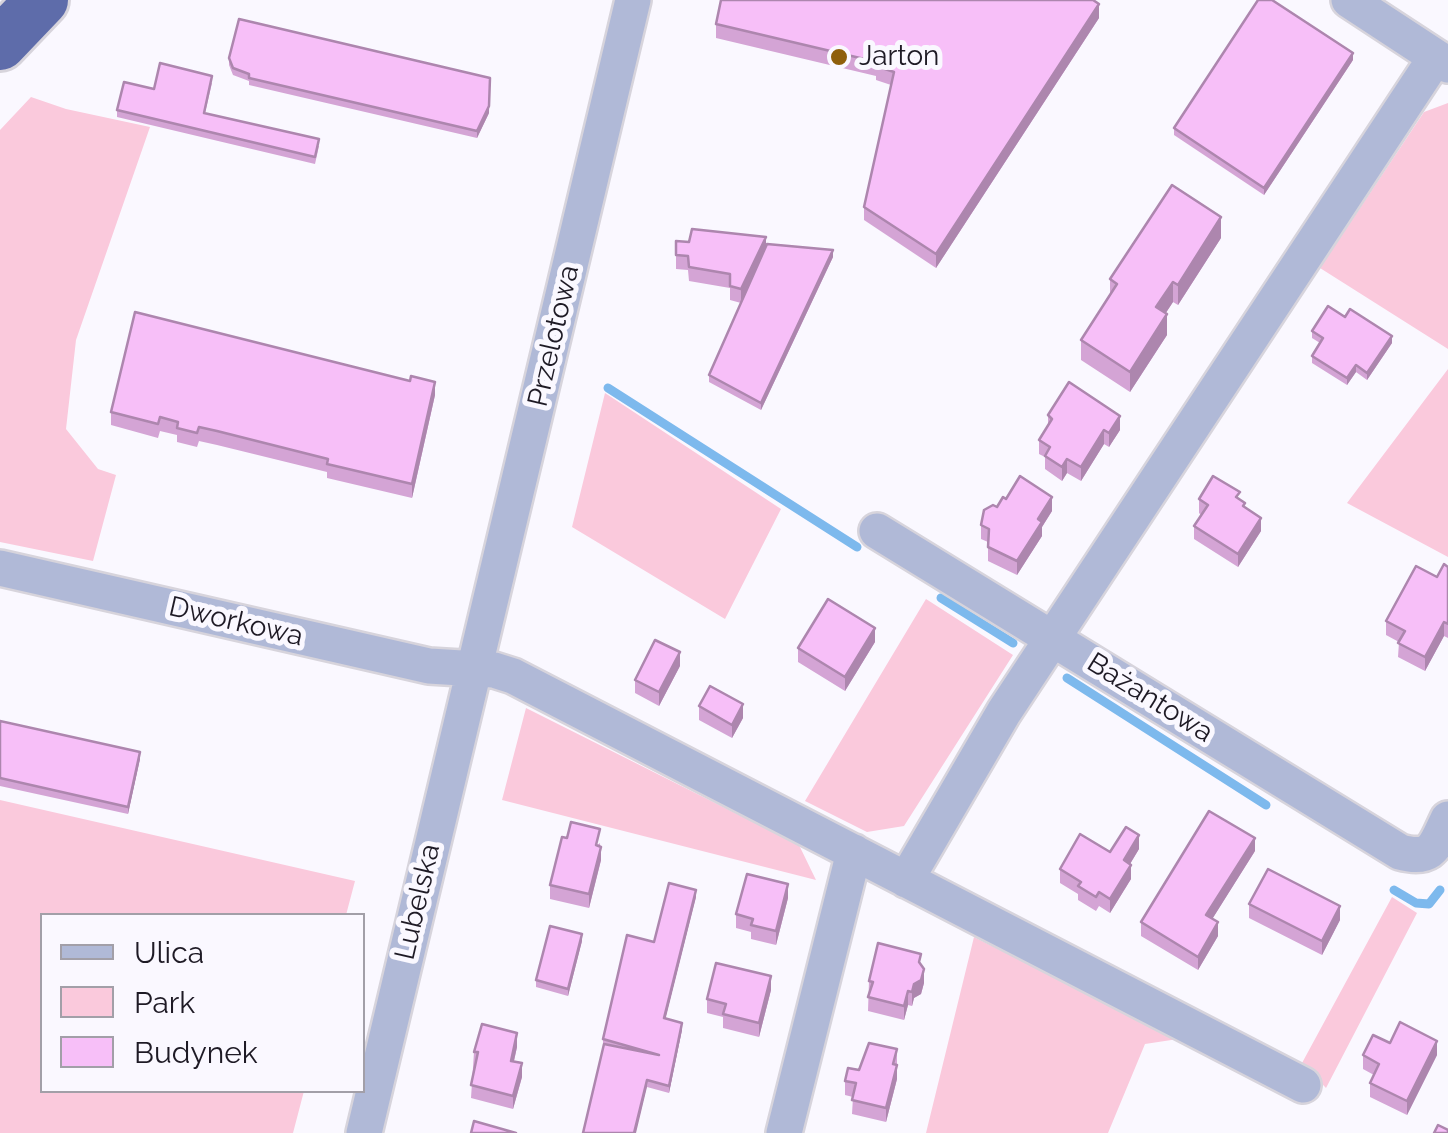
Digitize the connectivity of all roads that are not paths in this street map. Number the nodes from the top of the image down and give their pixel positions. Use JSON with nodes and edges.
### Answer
{"nodes":[{"id":1,"x":42,"y":0,"type":"edge"},
{"id":2,"x":632,"y":0,"type":"edge"},
{"id":3,"x":1348,"y":0,"type":"edge"},
{"id":4,"x":0,"y":44,"type":"edge"},
{"id":5,"x":1442,"y":61,"type":"edge"},
{"id":6,"x":878,"y":531,"type":"dead end"},
{"id":7,"x":0,"y":568,"type":"edge"},
{"id":8,"x":1052,"y":638,"type":"junction"},
{"id":9,"x":473,"y":671,"type":"junction"},
{"id":10,"x":1448,"y":820,"type":"edge"},
{"id":11,"x":854,"y":852,"type":"junction"},
{"id":12,"x":1437,"y":863,"type":"edge"},
{"id":13,"x":906,"y":880,"type":"junction"},
{"id":14,"x":1303,"y":1085,"type":"dead end"},
{"id":15,"x":364,"y":1133,"type":"edge"},
{"id":16,"x":784,"y":1133,"type":"edge"}],
"edges":[{"from":1,"to":4,"type":"highway"},
{"from":2,"to":9,"type":"street","name":"Przelotowa"},
{"from":3,"to":5,"type":"street"},
{"from":5,"to":8,"type":"street"},
{"from":6,"to":8,"type":"street","name":"Bażantowa"},
{"from":7,"to":9,"type":"street","name":"Dworkowa"},
{"from":8,"to":12,"type":"street","name":"Bażantowa"},
{"from":8,"to":13,"type":"street"},
{"from":9,"to":11,"type":"street","name":"Dworkowa"},
{"from":9,"to":15,"type":"street","name":"Lubelska"},
{"from":10,"to":12,"type":"street","name":"Bażantowa"},
{"from":11,"to":13,"type":"street","name":"Dworkowa"},
{"from":11,"to":16,"type":"street"},
{"from":13,"to":14,"type":"street","name":"Dworkowa"}]}
